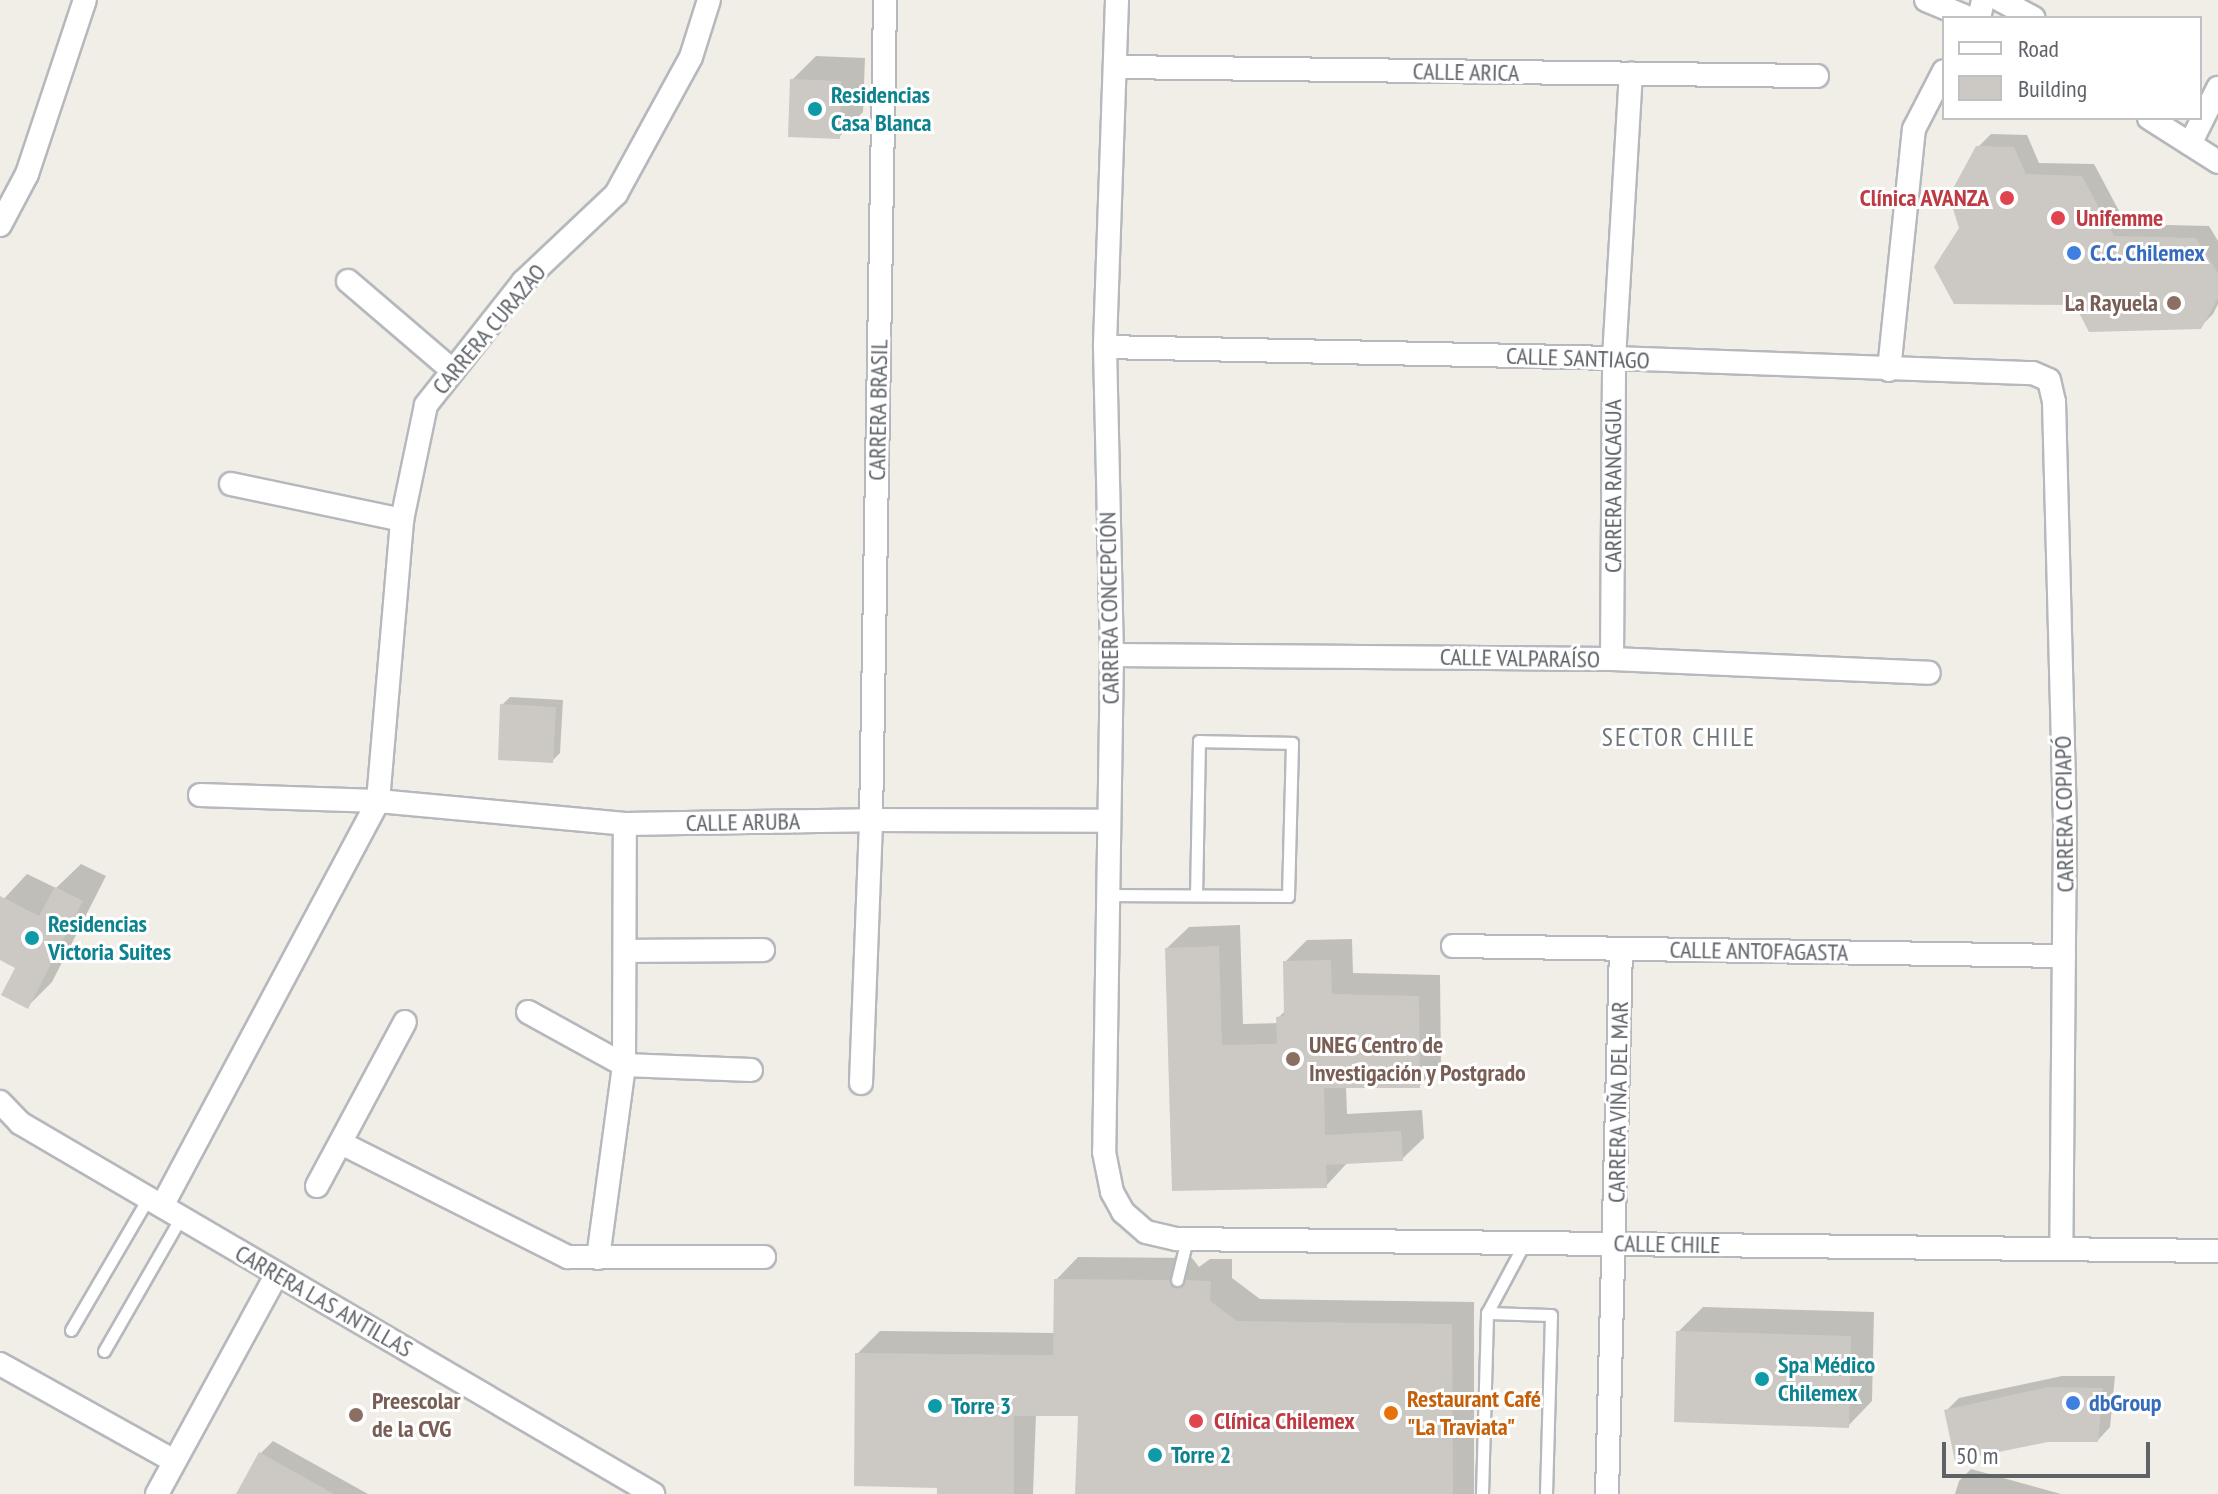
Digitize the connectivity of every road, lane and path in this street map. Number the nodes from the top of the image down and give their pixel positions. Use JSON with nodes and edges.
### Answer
{"nodes":[{"id":1,"x":85,"y":0,"type":"edge"},
{"id":2,"x":709,"y":0,"type":"edge"},
{"id":3,"x":885,"y":0,"type":"edge"},
{"id":4,"x":1117,"y":0,"type":"edge"},
{"id":5,"x":1926,"y":0,"type":"edge"},
{"id":6,"x":2000,"y":0,"type":"edge"},
{"id":7,"x":1964,"y":16,"type":"edge"},
{"id":8,"x":2030,"y":16,"type":"edge"},
{"id":9,"x":1116,"y":67,"type":"junction"},
{"id":10,"x":1631,"y":74,"type":"junction"},
{"id":11,"x":1942,"y":75,"type":"edge"},
{"id":12,"x":1817,"y":76,"type":"dead end"},
{"id":13,"x":2218,"y":88,"type":"edge"},
{"id":14,"x":2207,"y":117,"type":"edge"},
{"id":15,"x":2152,"y":120,"type":"edge"},
{"id":16,"x":2190,"y":144,"type":"junction"},
{"id":17,"x":2218,"y":162,"type":"edge"},
{"id":18,"x":0,"y":225,"type":"edge"},
{"id":19,"x":348,"y":281,"type":"dead end"},
{"id":20,"x":1105,"y":347,"type":"junction"},
{"id":21,"x":1614,"y":358,"type":"junction"},
{"id":22,"x":1889,"y":370,"type":"junction"},
{"id":23,"x":453,"y":371,"type":"junction"},
{"id":24,"x":2049,"y":380,"type":"joint"},
{"id":25,"x":231,"y":484,"type":"dead end"},
{"id":26,"x":402,"y":520,"type":"junction"},
{"id":27,"x":1112,"y":655,"type":"junction"},
{"id":28,"x":1612,"y":659,"type":"junction"},
{"id":29,"x":1929,"y":673,"type":"dead end"},
{"id":30,"x":200,"y":795,"type":"dead end"},
{"id":31,"x":378,"y":801,"type":"junction"},
{"id":32,"x":871,"y":820,"type":"junction"},
{"id":33,"x":1109,"y":821,"type":"junction"},
{"id":34,"x":625,"y":824,"type":"junction"},
{"id":35,"x":1196,"y":893,"type":"junction"},
{"id":36,"x":1108,"y":895,"type":"junction"},
{"id":37,"x":1453,"y":946,"type":"dead end"},
{"id":38,"x":1621,"y":949,"type":"junction"},
{"id":39,"x":763,"y":950,"type":"dead end"},
{"id":40,"x":625,"y":951,"type":"junction"},
{"id":41,"x":2064,"y":956,"type":"junction"},
{"id":42,"x":528,"y":1012,"type":"dead end"},
{"id":43,"x":405,"y":1022,"type":"dead end"},
{"id":44,"x":624,"y":1065,"type":"junction"},
{"id":45,"x":751,"y":1070,"type":"dead end"},
{"id":46,"x":861,"y":1083,"type":"dead end"},
{"id":47,"x":0,"y":1102,"type":"edge"},
{"id":48,"x":341,"y":1143,"type":"junction"},
{"id":49,"x":317,"y":1186,"type":"dead end"},
{"id":50,"x":163,"y":1207,"type":"junction"},
{"id":51,"x":1123,"y":1212,"type":"joint"},
{"id":52,"x":1187,"y":1239,"type":"junction"},
{"id":53,"x":1524,"y":1243,"type":"junction"},
{"id":54,"x":1615,"y":1244,"type":"junction"},
{"id":55,"x":2061,"y":1249,"type":"junction"},
{"id":56,"x":2218,"y":1251,"type":"edge"},
{"id":57,"x":764,"y":1257,"type":"dead end"},
{"id":58,"x":598,"y":1258,"type":"junction"},
{"id":59,"x":277,"y":1274,"type":"junction"},
{"id":60,"x":1177,"y":1280,"type":"dead end"},
{"id":61,"x":1487,"y":1313,"type":"junction"},
{"id":62,"x":71,"y":1330,"type":"dead end"},
{"id":63,"x":104,"y":1351,"type":"dead end"},
{"id":64,"x":0,"y":1364,"type":"edge"},
{"id":65,"x":174,"y":1461,"type":"junction"},
{"id":66,"x":157,"y":1494,"type":"edge"},
{"id":67,"x":653,"y":1494,"type":"edge"},
{"id":68,"x":1482,"y":1494,"type":"edge"},
{"id":69,"x":1546,"y":1494,"type":"edge"},
{"id":70,"x":1607,"y":1494,"type":"edge"}],
"edges":[{"from":1,"to":18,"type":"street"},
{"from":2,"to":23,"type":"street","name":"CARRERA CURAZAO"},
{"from":3,"to":32,"type":"street","name":"CARRERA BRASIL"},
{"from":4,"to":9,"type":"street","name":"CARRERA CONCEPCIÓN"},
{"from":5,"to":7,"type":"street"},
{"from":6,"to":8,"type":"street"},
{"from":9,"to":10,"type":"street","name":"CALLE ARICA"},
{"from":9,"to":20,"type":"street","name":"CARRERA CONCEPCIÓN"},
{"from":10,"to":12,"type":"street","name":"CALLE ARICA"},
{"from":10,"to":21,"type":"street","name":"CARRERA RANCAGUA"},
{"from":11,"to":22,"type":"street"},
{"from":13,"to":14,"type":"street"},
{"from":14,"to":16,"type":"street"},
{"from":15,"to":16,"type":"street"},
{"from":16,"to":17,"type":"street"},
{"from":19,"to":23,"type":"street"},
{"from":20,"to":21,"type":"street","name":"CALLE SANTIAGO"},
{"from":20,"to":27,"type":"street","name":"CARRERA CONCEPCIÓN"},
{"from":21,"to":22,"type":"street","name":"CALLE SANTIAGO"},
{"from":21,"to":28,"type":"street","name":"CARRERA RANCAGUA"},
{"from":22,"to":24,"type":"street","name":"CALLE SANTIAGO"},
{"from":23,"to":26,"type":"street","name":"CARRERA CURAZAO"},
{"from":24,"to":41,"type":"street","name":"CARRERA COPIAPÓ"},
{"from":25,"to":26,"type":"street"},
{"from":26,"to":31,"type":"street","name":"CARRERA CURAZAO"},
{"from":27,"to":28,"type":"street","name":"CALLE VALPARAÍSO"},
{"from":27,"to":33,"type":"street","name":"CARRERA CONCEPCIÓN"},
{"from":28,"to":29,"type":"street","name":"CALLE VALPARAÍSO"},
{"from":30,"to":31,"type":"street","name":"CALLE ARUBA"},
{"from":31,"to":34,"type":"street","name":"CALLE ARUBA"},
{"from":31,"to":50,"type":"street"},
{"from":32,"to":33,"type":"street","name":"CALLE ARUBA"},
{"from":32,"to":34,"type":"street","name":"CALLE ARUBA"},
{"from":32,"to":46,"type":"street","name":"CARRERA BRASIL"},
{"from":33,"to":36,"type":"street","name":"CARRERA CONCEPCIÓN"},
{"from":34,"to":40,"type":"street"},
{"from":35,"to":35,"type":"lane"},
{"from":35,"to":36,"type":"lane"},
{"from":36,"to":51,"type":"street","name":"CARRERA CONCEPCIÓN"},
{"from":37,"to":38,"type":"street","name":"CALLE ANTOFAGASTA"},
{"from":38,"to":41,"type":"street","name":"CALLE ANTOFAGASTA"},
{"from":38,"to":54,"type":"street","name":"CARRERA VIÑA DEL MAR"},
{"from":39,"to":40,"type":"street"},
{"from":40,"to":44,"type":"street"},
{"from":41,"to":55,"type":"street","name":"CARRERA COPIAPÓ"},
{"from":42,"to":44,"type":"street"},
{"from":43,"to":48,"type":"street"},
{"from":44,"to":45,"type":"street"},
{"from":44,"to":58,"type":"street"},
{"from":47,"to":50,"type":"street","name":"CARRERA LAS ANTILLAS"},
{"from":48,"to":49,"type":"street"},
{"from":48,"to":58,"type":"street"},
{"from":50,"to":59,"type":"street","name":"CARRERA LAS ANTILLAS"},
{"from":50,"to":62,"type":"lane"},
{"from":50,"to":63,"type":"lane"},
{"from":51,"to":52,"type":"street","name":"CALLE CHILE"},
{"from":52,"to":53,"type":"street","name":"CALLE CHILE"},
{"from":52,"to":60,"type":"lane"},
{"from":53,"to":54,"type":"street","name":"CALLE CHILE"},
{"from":53,"to":61,"type":"lane"},
{"from":54,"to":55,"type":"street","name":"CALLE CHILE"},
{"from":54,"to":70,"type":"street","name":"CARRERA VIÑA DEL MAR"},
{"from":55,"to":56,"type":"street","name":"CALLE CHILE"},
{"from":57,"to":58,"type":"street"},
{"from":59,"to":65,"type":"street"},
{"from":59,"to":67,"type":"street","name":"CARRERA LAS ANTILLAS"},
{"from":61,"to":68,"type":"lane"},
{"from":61,"to":69,"type":"lane"},
{"from":64,"to":65,"type":"street"},
{"from":65,"to":66,"type":"street"}]}
